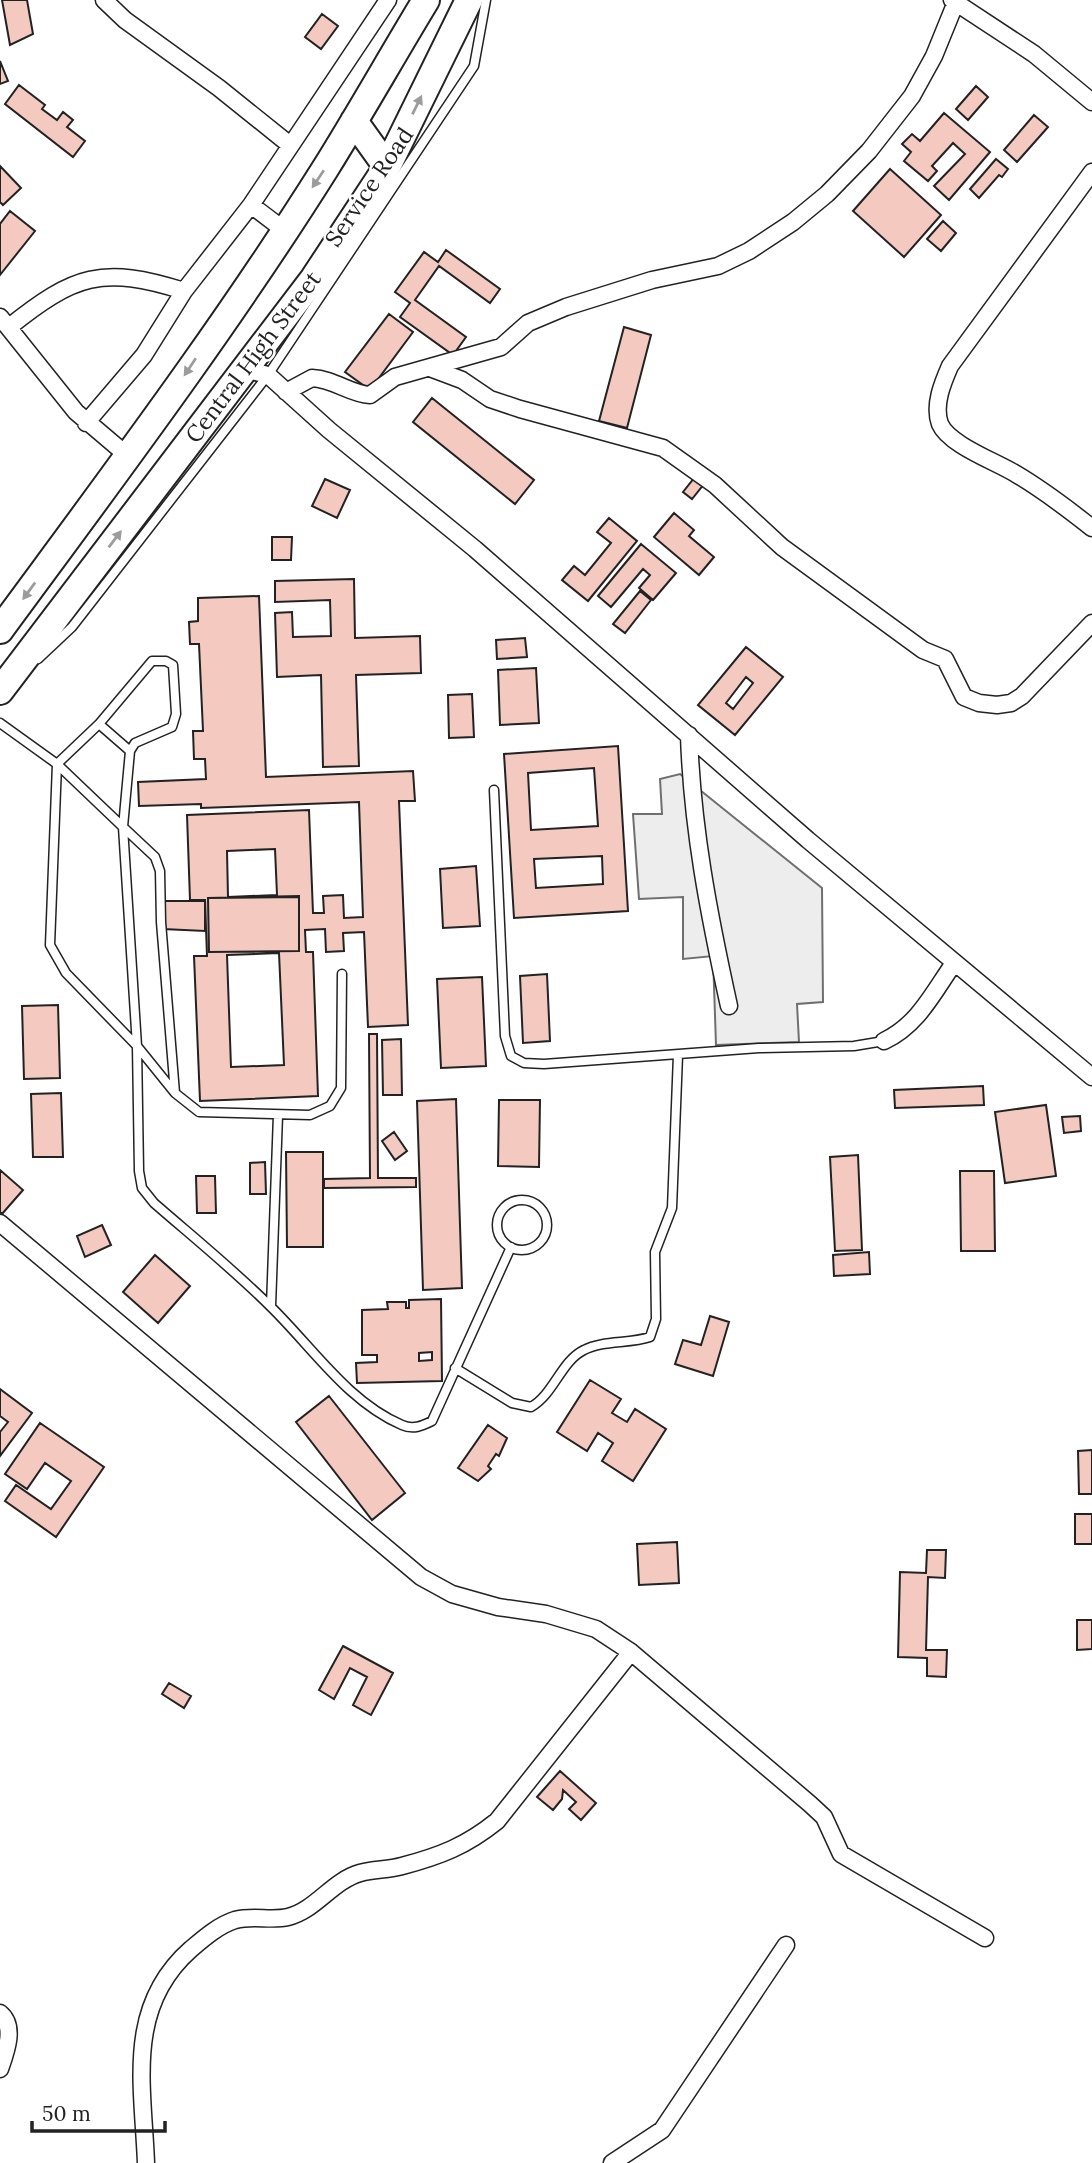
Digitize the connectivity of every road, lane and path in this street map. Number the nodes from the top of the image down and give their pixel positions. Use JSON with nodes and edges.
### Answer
{"nodes":[{"id":1,"x":104,"y":0,"type":"edge"},
{"id":2,"x":388,"y":0,"type":"edge"},
{"id":3,"x":426,"y":0,"type":"edge"},
{"id":4,"x":468,"y":0,"type":"edge"},
{"id":5,"x":486,"y":0,"type":"edge"},
{"id":6,"x":954,"y":1,"type":"edge"},
{"id":7,"x":1092,"y":102,"type":"edge"},
{"id":8,"x":354,"y":121,"type":"junction"},
{"id":9,"x":290,"y":145,"type":"junction"},
{"id":10,"x":387,"y":167,"type":"junction"},
{"id":11,"x":1092,"y":172,"type":"edge"},
{"id":12,"x":251,"y":205,"type":"junction"},
{"id":13,"x":284,"y":230,"type":"junction"},
{"id":14,"x":184,"y":291,"type":"junction"},
{"id":15,"x":4,"y":322,"type":"edge"},
{"id":16,"x":430,"y":369,"type":"junction"},
{"id":17,"x":255,"y":372,"type":"junction"},
{"id":18,"x":286,"y":392,"type":"junction"},
{"id":19,"x":86,"y":423,"type":"junction"},
{"id":20,"x":129,"y":457,"type":"junction"},
{"id":21,"x":1092,"y":528,"type":"edge"},
{"id":22,"x":1092,"y":623,"type":"edge"},
{"id":23,"x":0,"y":630,"type":"edge"},
{"id":24,"x":8,"y":681,"type":"edge"},
{"id":25,"x":0,"y":723,"type":"edge"},
{"id":26,"x":99,"y":724,"type":"junction"},
{"id":27,"x":689,"y":735,"type":"junction"},
{"id":28,"x":130,"y":751,"type":"junction"},
{"id":29,"x":57,"y":764,"type":"junction"},
{"id":30,"x":494,"y":790,"type":"dead end"},
{"id":31,"x":123,"y":827,"type":"junction"},
{"id":32,"x":954,"y":963,"type":"junction"},
{"id":33,"x":342,"y":974,"type":"dead end"},
{"id":34,"x":729,"y":1006,"type":"dead end"},
{"id":35,"x":884,"y":1041,"type":"joint"},
{"id":36,"x":137,"y":1046,"type":"junction"},
{"id":37,"x":678,"y":1055,"type":"junction"},
{"id":38,"x":1092,"y":1077,"type":"edge"},
{"id":39,"x":175,"y":1093,"type":"junction"},
{"id":40,"x":278,"y":1115,"type":"junction"},
{"id":41,"x":0,"y":1223,"type":"edge"},
{"id":42,"x":511,"y":1247,"type":"junction"},
{"id":43,"x":271,"y":1306,"type":"junction"},
{"id":44,"x":455,"y":1368,"type":"junction"},
{"id":45,"x":631,"y":1652,"type":"junction"},
{"id":46,"x":985,"y":1938,"type":"dead end"},
{"id":47,"x":786,"y":1945,"type":"dead end"},
{"id":48,"x":0,"y":2013,"type":"edge"},
{"id":49,"x":0,"y":2069,"type":"edge"},
{"id":50,"x":146,"y":2163,"type":"edge"},
{"id":51,"x":612,"y":2163,"type":"edge"}],
"edges":[{"from":1,"to":9,"type":"street"},
{"from":2,"to":9,"type":"street"},
{"from":3,"to":8,"type":"highway","name":"Central High Street"},
{"from":10,"to":4,"type":"highway","name":"Central High Street","one_way":true},
{"from":5,"to":17,"type":"lane","name":"Service Road"},
{"from":6,"to":7,"type":"street"},
{"from":6,"to":16,"type":"street"},
{"from":8,"to":10,"type":"highway"},
{"from":8,"to":13,"type":"highway","name":"Central High Street","one_way":true},
{"from":9,"to":12,"type":"street"},
{"from":10,"to":17,"type":"highway","name":"Central High Street"},
{"from":11,"to":21,"type":"street"},
{"from":12,"to":13,"type":"street"},
{"from":12,"to":14,"type":"street"},
{"from":13,"to":20,"type":"highway","name":"Central High Street","one_way":true},
{"from":14,"to":15,"type":"street"},
{"from":14,"to":19,"type":"street"},
{"from":15,"to":19,"type":"street"},
{"from":16,"to":18,"type":"street"},
{"from":16,"to":22,"type":"street"},
{"from":17,"to":18,"type":"street"},
{"from":17,"to":24,"type":"highway","name":"Central High Street"},
{"from":18,"to":27,"type":"street"},
{"from":19,"to":20,"type":"street"},
{"from":20,"to":23,"type":"highway","name":"Central High Street","one_way":true},
{"from":25,"to":29,"type":"lane"},
{"from":26,"to":28,"type":"lane"},
{"from":26,"to":28,"type":"lane"},
{"from":26,"to":29,"type":"lane"},
{"from":27,"to":32,"type":"street"},
{"from":27,"to":34,"type":"street"},
{"from":28,"to":31,"type":"lane"},
{"from":29,"to":31,"type":"lane"},
{"from":29,"to":36,"type":"lane"},
{"from":30,"to":37,"type":"lane"},
{"from":31,"to":36,"type":"lane"},
{"from":31,"to":39,"type":"lane"},
{"from":32,"to":35,"type":"street"},
{"from":32,"to":38,"type":"street"},
{"from":33,"to":40,"type":"lane"},
{"from":35,"to":37,"type":"lane"},
{"from":36,"to":39,"type":"lane"},
{"from":36,"to":43,"type":"lane"},
{"from":37,"to":44,"type":"lane"},
{"from":39,"to":40,"type":"lane"},
{"from":40,"to":43,"type":"lane"},
{"from":41,"to":45,"type":"street"},
{"from":42,"to":42,"type":"lane"},
{"from":42,"to":44,"type":"lane"},
{"from":43,"to":44,"type":"lane"},
{"from":45,"to":46,"type":"street"},
{"from":45,"to":50,"type":"street"},
{"from":47,"to":51,"type":"street"},
{"from":48,"to":49,"type":"street"}]}
